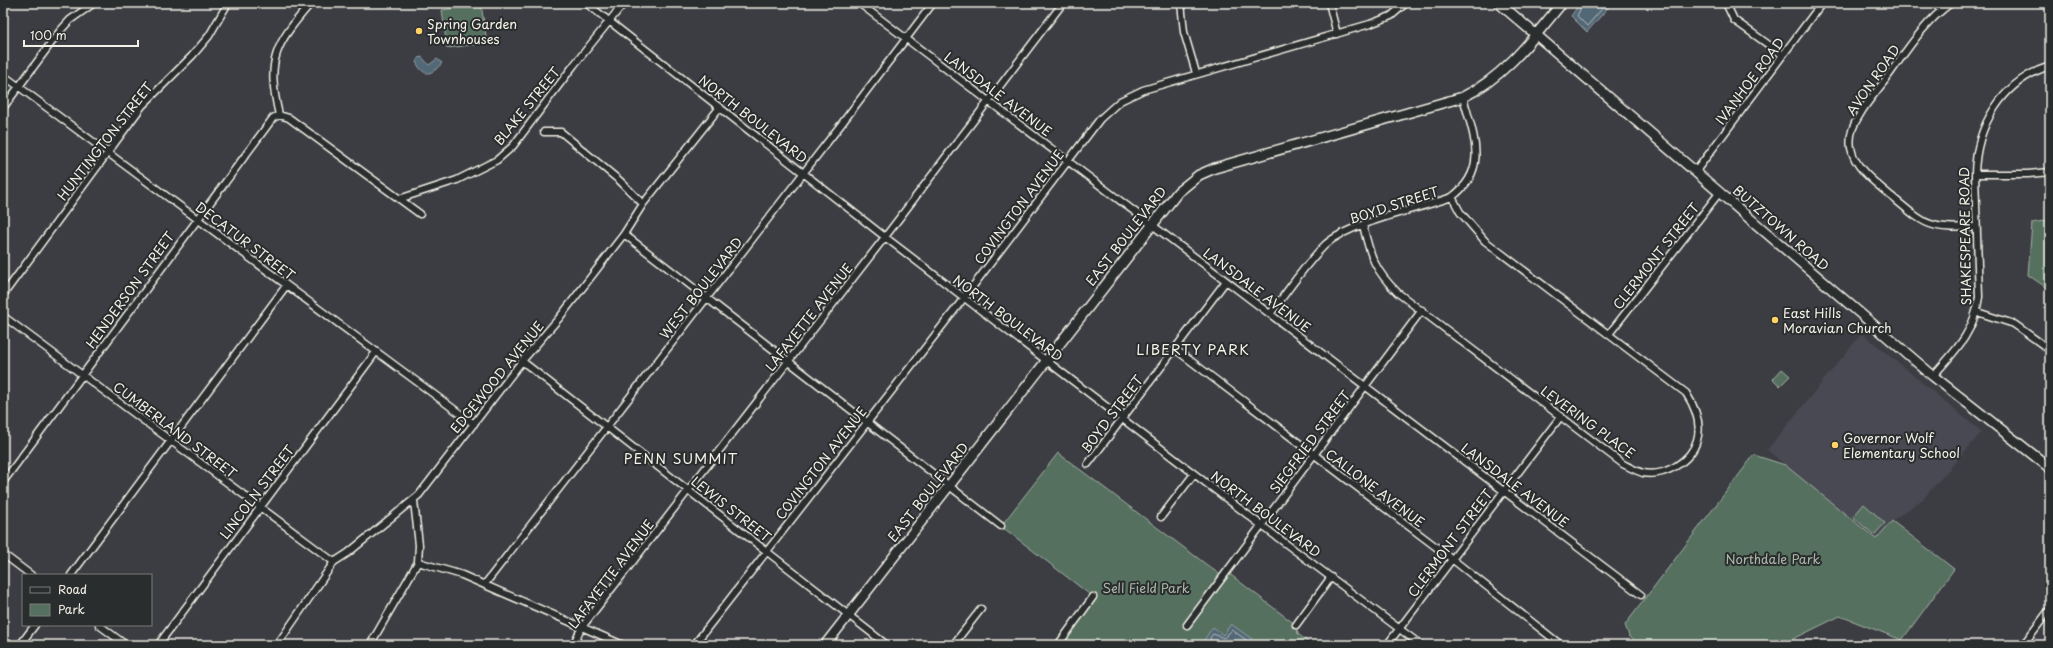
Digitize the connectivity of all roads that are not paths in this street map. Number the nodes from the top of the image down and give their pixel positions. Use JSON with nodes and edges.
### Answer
{"nodes":[{"id":1,"x":94,"y":3,"type":"edge"},
{"id":2,"x":228,"y":3,"type":"edge"},
{"id":3,"x":311,"y":3,"type":"edge"},
{"id":4,"x":586,"y":3,"type":"edge"},
{"id":5,"x":624,"y":3,"type":"edge"},
{"id":6,"x":859,"y":3,"type":"edge"},
{"id":7,"x":933,"y":3,"type":"edge"},
{"id":8,"x":1064,"y":3,"type":"edge"},
{"id":9,"x":1181,"y":3,"type":"edge"},
{"id":10,"x":1329,"y":3,"type":"edge"},
{"id":11,"x":1406,"y":3,"type":"edge"},
{"id":12,"x":1499,"y":3,"type":"edge"},
{"id":13,"x":1562,"y":3,"type":"edge"},
{"id":14,"x":1726,"y":3,"type":"edge"},
{"id":15,"x":1822,"y":3,"type":"edge"},
{"id":16,"x":1934,"y":3,"type":"edge"},
{"id":17,"x":1951,"y":3,"type":"edge"},
{"id":18,"x":1941,"y":10,"type":"junction"},
{"id":19,"x":609,"y":20,"type":"junction"},
{"id":20,"x":1337,"y":34,"type":"junction"},
{"id":21,"x":1536,"y":35,"type":"junction"},
{"id":22,"x":906,"y":38,"type":"junction"},
{"id":23,"x":1783,"y":55,"type":"junction"},
{"id":24,"x":2050,"y":66,"type":"edge"},
{"id":25,"x":1196,"y":73,"type":"junction"},
{"id":26,"x":3,"y":75,"type":"edge"},
{"id":27,"x":19,"y":87,"type":"junction"},
{"id":28,"x":1463,"y":97,"type":"junction"},
{"id":29,"x":989,"y":102,"type":"junction"},
{"id":30,"x":720,"y":107,"type":"junction"},
{"id":31,"x":3,"y":108,"type":"edge"},
{"id":32,"x":279,"y":115,"type":"junction"},
{"id":33,"x":544,"y":132,"type":"dead end"},
{"id":34,"x":108,"y":153,"type":"junction"},
{"id":35,"x":1068,"y":160,"type":"junction"},
{"id":36,"x":803,"y":172,"type":"junction"},
{"id":37,"x":1696,"y":172,"type":"junction"},
{"id":38,"x":2050,"y":172,"type":"edge"},
{"id":39,"x":1974,"y":174,"type":"junction"},
{"id":40,"x":1720,"y":192,"type":"junction"},
{"id":41,"x":1452,"y":197,"type":"junction"},
{"id":42,"x":399,"y":199,"type":"junction"},
{"id":43,"x":644,"y":204,"type":"junction"},
{"id":44,"x":420,"y":214,"type":"dead end"},
{"id":45,"x":197,"y":219,"type":"junction"},
{"id":46,"x":1150,"y":225,"type":"junction"},
{"id":47,"x":1363,"y":225,"type":"junction"},
{"id":48,"x":1975,"y":227,"type":"junction"},
{"id":49,"x":624,"y":234,"type":"junction"},
{"id":50,"x":885,"y":237,"type":"junction"},
{"id":51,"x":1226,"y":281,"type":"junction"},
{"id":52,"x":286,"y":286,"type":"junction"},
{"id":53,"x":3,"y":295,"type":"edge"},
{"id":54,"x":707,"y":298,"type":"junction"},
{"id":55,"x":964,"y":298,"type":"junction"},
{"id":56,"x":1422,"y":310,"type":"junction"},
{"id":57,"x":1977,"y":312,"type":"junction"},
{"id":58,"x":1270,"y":314,"type":"junction"},
{"id":59,"x":3,"y":316,"type":"edge"},
{"id":60,"x":1609,"y":334,"type":"junction"},
{"id":61,"x":1175,"y":350,"type":"junction"},
{"id":62,"x":2050,"y":350,"type":"edge"},
{"id":63,"x":376,"y":352,"type":"junction"},
{"id":64,"x":1046,"y":360,"type":"junction"},
{"id":65,"x":522,"y":361,"type":"junction"},
{"id":66,"x":788,"y":361,"type":"junction"},
{"id":67,"x":82,"y":374,"type":"junction"},
{"id":68,"x":1933,"y":376,"type":"junction"},
{"id":69,"x":1366,"y":385,"type":"junction"},
{"id":70,"x":1561,"y":416,"type":"junction"},
{"id":71,"x":1122,"y":419,"type":"junction"},
{"id":72,"x":867,"y":422,"type":"junction"},
{"id":73,"x":474,"y":424,"type":"junction"},
{"id":74,"x":606,"y":426,"type":"junction"},
{"id":75,"x":171,"y":440,"type":"junction"},
{"id":76,"x":1314,"y":455,"type":"junction"},
{"id":77,"x":1088,"y":464,"type":"dead end"},
{"id":78,"x":2050,"y":468,"type":"edge"},
{"id":79,"x":1194,"y":474,"type":"junction"},
{"id":80,"x":3,"y":482,"type":"edge"},
{"id":81,"x":950,"y":486,"type":"junction"},
{"id":82,"x":688,"y":489,"type":"junction"},
{"id":83,"x":1504,"y":490,"type":"junction"},
{"id":84,"x":414,"y":501,"type":"junction"},
{"id":85,"x":260,"y":506,"type":"junction"},
{"id":86,"x":1161,"y":517,"type":"dead end"},
{"id":87,"x":1001,"y":526,"type":"dead end"},
{"id":88,"x":1261,"y":526,"type":"junction"},
{"id":89,"x":767,"y":551,"type":"junction"},
{"id":90,"x":3,"y":554,"type":"edge"},
{"id":91,"x":1452,"y":560,"type":"junction"},
{"id":92,"x":334,"y":562,"type":"junction"},
{"id":93,"x":418,"y":562,"type":"junction"},
{"id":94,"x":30,"y":574,"type":"edge"},
{"id":95,"x":72,"y":574,"type":"edge"},
{"id":96,"x":1331,"y":577,"type":"junction"},
{"id":97,"x":485,"y":584,"type":"junction"},
{"id":98,"x":1641,"y":595,"type":"dead end"},
{"id":99,"x":1093,"y":597,"type":"dead end"},
{"id":100,"x":981,"y":609,"type":"dead end"},
{"id":101,"x":2050,"y":609,"type":"edge"},
{"id":102,"x":849,"y":615,"type":"junction"},
{"id":103,"x":1187,"y":625,"type":"dead end"},
{"id":104,"x":1296,"y":625,"type":"dead end"},
{"id":105,"x":33,"y":626,"type":"edge"},
{"id":106,"x":100,"y":626,"type":"edge"},
{"id":107,"x":582,"y":627,"type":"junction"},
{"id":108,"x":1399,"y":629,"type":"junction"},
{"id":109,"x":20,"y":645,"type":"edge"},
{"id":110,"x":126,"y":645,"type":"edge"},
{"id":111,"x":158,"y":645,"type":"edge"},
{"id":112,"x":277,"y":645,"type":"edge"},
{"id":113,"x":370,"y":645,"type":"edge"},
{"id":114,"x":573,"y":645,"type":"edge"},
{"id":115,"x":623,"y":645,"type":"edge"},
{"id":116,"x":694,"y":645,"type":"edge"},
{"id":117,"x":825,"y":645,"type":"edge"},
{"id":118,"x":888,"y":645,"type":"edge"},
{"id":119,"x":953,"y":645,"type":"edge"},
{"id":120,"x":1058,"y":645,"type":"edge"},
{"id":121,"x":1387,"y":645,"type":"edge"},
{"id":122,"x":1421,"y":645,"type":"edge"},
{"id":123,"x":1561,"y":645,"type":"edge"},
{"id":124,"x":2023,"y":645,"type":"edge"}],
"edges":[{"from":1,"to":27,"type":"street"},
{"from":2,"to":34,"type":"street","name":"HUNTINGTON STREET"},
{"from":3,"to":32,"type":"street"},
{"from":4,"to":19,"type":"street","name":"NORTH BOULEVARD"},
{"from":5,"to":19,"type":"street","name":"BLAKE STREET"},
{"from":6,"to":22,"type":"street","name":"LANSDALE AVENUE"},
{"from":7,"to":22,"type":"street","name":"WEST BOULEVARD"},
{"from":8,"to":29,"type":"street","name":"LAFAYETTE AVENUE"},
{"from":9,"to":25,"type":"street"},
{"from":10,"to":20,"type":"street"},
{"from":11,"to":20,"type":"street","name":"COVINGTON AVENUE"},
{"from":12,"to":21,"type":"street","name":"BUTZTOWN ROAD"},
{"from":13,"to":21,"type":"street","name":"EAST BOULEVARD"},
{"from":14,"to":23,"type":"street"},
{"from":15,"to":23,"type":"street","name":"IVANHOE ROAD"},
{"from":16,"to":18,"type":"street"},
{"from":17,"to":18,"type":"street","name":"AVON ROAD"},
{"from":18,"to":48,"type":"street","name":"AVON ROAD"},
{"from":19,"to":30,"type":"street","name":"NORTH BOULEVARD"},
{"from":19,"to":42,"type":"street","name":"BLAKE STREET"},
{"from":20,"to":25,"type":"street","name":"COVINGTON AVENUE"},
{"from":21,"to":28,"type":"street","name":"EAST BOULEVARD"},
{"from":21,"to":37,"type":"street","name":"BUTZTOWN ROAD"},
{"from":22,"to":29,"type":"street","name":"LANSDALE AVENUE"},
{"from":22,"to":36,"type":"street","name":"WEST BOULEVARD"},
{"from":23,"to":37,"type":"street","name":"IVANHOE ROAD"},
{"from":24,"to":39,"type":"street","name":"SHAKESPEARE ROAD"},
{"from":25,"to":35,"type":"street","name":"COVINGTON AVENUE"},
{"from":26,"to":27,"type":"street","name":"DECATUR STREET"},
{"from":27,"to":31,"type":"street"},
{"from":27,"to":34,"type":"street","name":"DECATUR STREET"},
{"from":28,"to":41,"type":"street","name":"BOYD STREET"},
{"from":28,"to":46,"type":"street","name":"EAST BOULEVARD"},
{"from":29,"to":35,"type":"street","name":"LANSDALE AVENUE"},
{"from":29,"to":50,"type":"street","name":"LAFAYETTE AVENUE"},
{"from":30,"to":36,"type":"street","name":"NORTH BOULEVARD"},
{"from":30,"to":43,"type":"street","name":"EDGEWOOD AVENUE"},
{"from":32,"to":42,"type":"street"},
{"from":32,"to":45,"type":"street","name":"HENDERSON STREET"},
{"from":33,"to":43,"type":"street"},
{"from":34,"to":45,"type":"street","name":"DECATUR STREET"},
{"from":34,"to":53,"type":"street","name":"HUNTINGTON STREET"},
{"from":35,"to":46,"type":"street","name":"LANSDALE AVENUE"},
{"from":35,"to":55,"type":"street","name":"COVINGTON AVENUE"},
{"from":36,"to":50,"type":"street","name":"NORTH BOULEVARD"},
{"from":36,"to":54,"type":"street","name":"WEST BOULEVARD"},
{"from":37,"to":40,"type":"street","name":"BUTZTOWN ROAD"},
{"from":38,"to":39,"type":"street"},
{"from":39,"to":48,"type":"street","name":"SHAKESPEARE ROAD"},
{"from":40,"to":60,"type":"street","name":"CLERMONT STREET"},
{"from":40,"to":68,"type":"street","name":"BUTZTOWN ROAD"},
{"from":41,"to":47,"type":"street","name":"BOYD STREET"},
{"from":41,"to":60,"type":"street","name":"LEVERING PLACE"},
{"from":42,"to":44,"type":"street"},
{"from":43,"to":49,"type":"street","name":"EDGEWOOD AVENUE"},
{"from":45,"to":52,"type":"street","name":"DECATUR STREET"},
{"from":45,"to":67,"type":"street","name":"HENDERSON STREET"},
{"from":46,"to":51,"type":"street","name":"LANSDALE AVENUE"},
{"from":46,"to":64,"type":"street","name":"EAST BOULEVARD"},
{"from":47,"to":56,"type":"street","name":"LEVERING PLACE"},
{"from":47,"to":58,"type":"street","name":"BOYD STREET"},
{"from":48,"to":57,"type":"street","name":"SHAKESPEARE ROAD"},
{"from":49,"to":54,"type":"street"},
{"from":49,"to":65,"type":"street","name":"EDGEWOOD AVENUE"},
{"from":50,"to":55,"type":"street","name":"NORTH BOULEVARD"},
{"from":50,"to":66,"type":"street","name":"LAFAYETTE AVENUE"},
{"from":51,"to":58,"type":"street","name":"LANSDALE AVENUE"},
{"from":51,"to":61,"type":"street","name":"BOYD STREET"},
{"from":52,"to":63,"type":"street","name":"DECATUR STREET"},
{"from":52,"to":75,"type":"street"},
{"from":54,"to":66,"type":"street"},
{"from":54,"to":74,"type":"street","name":"WEST BOULEVARD"},
{"from":55,"to":64,"type":"street","name":"NORTH BOULEVARD"},
{"from":55,"to":72,"type":"street","name":"COVINGTON AVENUE"},
{"from":56,"to":69,"type":"street","name":"SIEGFRIED STREET"},
{"from":56,"to":70,"type":"street","name":"LEVERING PLACE"},
{"from":57,"to":62,"type":"street"},
{"from":57,"to":68,"type":"street","name":"SHAKESPEARE ROAD"},
{"from":58,"to":69,"type":"street","name":"LANSDALE AVENUE"},
{"from":59,"to":67,"type":"street","name":"CUMBERLAND STREET"},
{"from":60,"to":70,"type":"street","name":"LEVERING PLACE"},
{"from":61,"to":71,"type":"street","name":"BOYD STREET"},
{"from":61,"to":76,"type":"street","name":"CALLONE AVENUE"},
{"from":63,"to":73,"type":"street","name":"DECATUR STREET"},
{"from":63,"to":85,"type":"street","name":"LINCOLN STREET"},
{"from":64,"to":71,"type":"street","name":"NORTH BOULEVARD"},
{"from":64,"to":81,"type":"street","name":"EAST BOULEVARD"},
{"from":65,"to":73,"type":"street","name":"EDGEWOOD AVENUE"},
{"from":65,"to":74,"type":"street","name":"LEWIS STREET"},
{"from":66,"to":72,"type":"street"},
{"from":66,"to":82,"type":"street","name":"LAFAYETTE AVENUE"},
{"from":67,"to":75,"type":"street","name":"CUMBERLAND STREET"},
{"from":67,"to":80,"type":"street","name":"HENDERSON STREET"},
{"from":68,"to":78,"type":"street","name":"BUTZTOWN ROAD"},
{"from":69,"to":76,"type":"street","name":"SIEGFRIED STREET"},
{"from":69,"to":83,"type":"street","name":"LANSDALE AVENUE"},
{"from":70,"to":83,"type":"street","name":"CLERMONT STREET"},
{"from":71,"to":77,"type":"street","name":"BOYD STREET"},
{"from":71,"to":79,"type":"street","name":"NORTH BOULEVARD"},
{"from":72,"to":81,"type":"street"},
{"from":72,"to":89,"type":"street","name":"COVINGTON AVENUE"},
{"from":73,"to":84,"type":"street","name":"EDGEWOOD AVENUE"},
{"from":74,"to":82,"type":"street","name":"LEWIS STREET"},
{"from":74,"to":97,"type":"street","name":"WEST BOULEVARD"},
{"from":75,"to":85,"type":"street","name":"CUMBERLAND STREET"},
{"from":75,"to":95,"type":"street"},
{"from":76,"to":88,"type":"street","name":"SIEGFRIED STREET"},
{"from":76,"to":91,"type":"street","name":"CALLONE AVENUE"},
{"from":79,"to":86,"type":"street"},
{"from":79,"to":88,"type":"street","name":"NORTH BOULEVARD"},
{"from":81,"to":87,"type":"street"},
{"from":81,"to":102,"type":"street","name":"EAST BOULEVARD"},
{"from":82,"to":89,"type":"street","name":"LEWIS STREET"},
{"from":82,"to":107,"type":"street","name":"LAFAYETTE AVENUE"},
{"from":83,"to":91,"type":"street","name":"CLERMONT STREET"},
{"from":83,"to":98,"type":"street","name":"LANSDALE AVENUE"},
{"from":84,"to":92,"type":"street","name":"EDGEWOOD AVENUE"},
{"from":84,"to":93,"type":"street"},
{"from":85,"to":92,"type":"street","name":"CUMBERLAND STREET"},
{"from":85,"to":111,"type":"street","name":"LINCOLN STREET"},
{"from":88,"to":96,"type":"street","name":"NORTH BOULEVARD"},
{"from":88,"to":103,"type":"street","name":"SIEGFRIED STREET"},
{"from":89,"to":102,"type":"street","name":"LEWIS STREET"},
{"from":89,"to":116,"type":"street","name":"COVINGTON AVENUE"},
{"from":90,"to":94,"type":"street"},
{"from":91,"to":108,"type":"street","name":"CLERMONT STREET"},
{"from":91,"to":123,"type":"street","name":"CALLONE AVENUE"},
{"from":92,"to":112,"type":"street","name":"EDGEWOOD AVENUE"},
{"from":93,"to":97,"type":"street"},
{"from":93,"to":113,"type":"street"},
{"from":96,"to":104,"type":"street"},
{"from":96,"to":108,"type":"street","name":"NORTH BOULEVARD"},
{"from":97,"to":107,"type":"street"},
{"from":99,"to":120,"type":"street"},
{"from":100,"to":119,"type":"street"},
{"from":101,"to":124,"type":"street"},
{"from":102,"to":117,"type":"street","name":"EAST BOULEVARD"},
{"from":102,"to":118,"type":"street","name":"LEWIS STREET"},
{"from":105,"to":109,"type":"street"},
{"from":106,"to":110,"type":"street"},
{"from":107,"to":114,"type":"street","name":"LAFAYETTE AVENUE"},
{"from":107,"to":115,"type":"street"},
{"from":108,"to":121,"type":"street","name":"CLERMONT STREET"},
{"from":108,"to":122,"type":"street","name":"NORTH BOULEVARD"}]}
